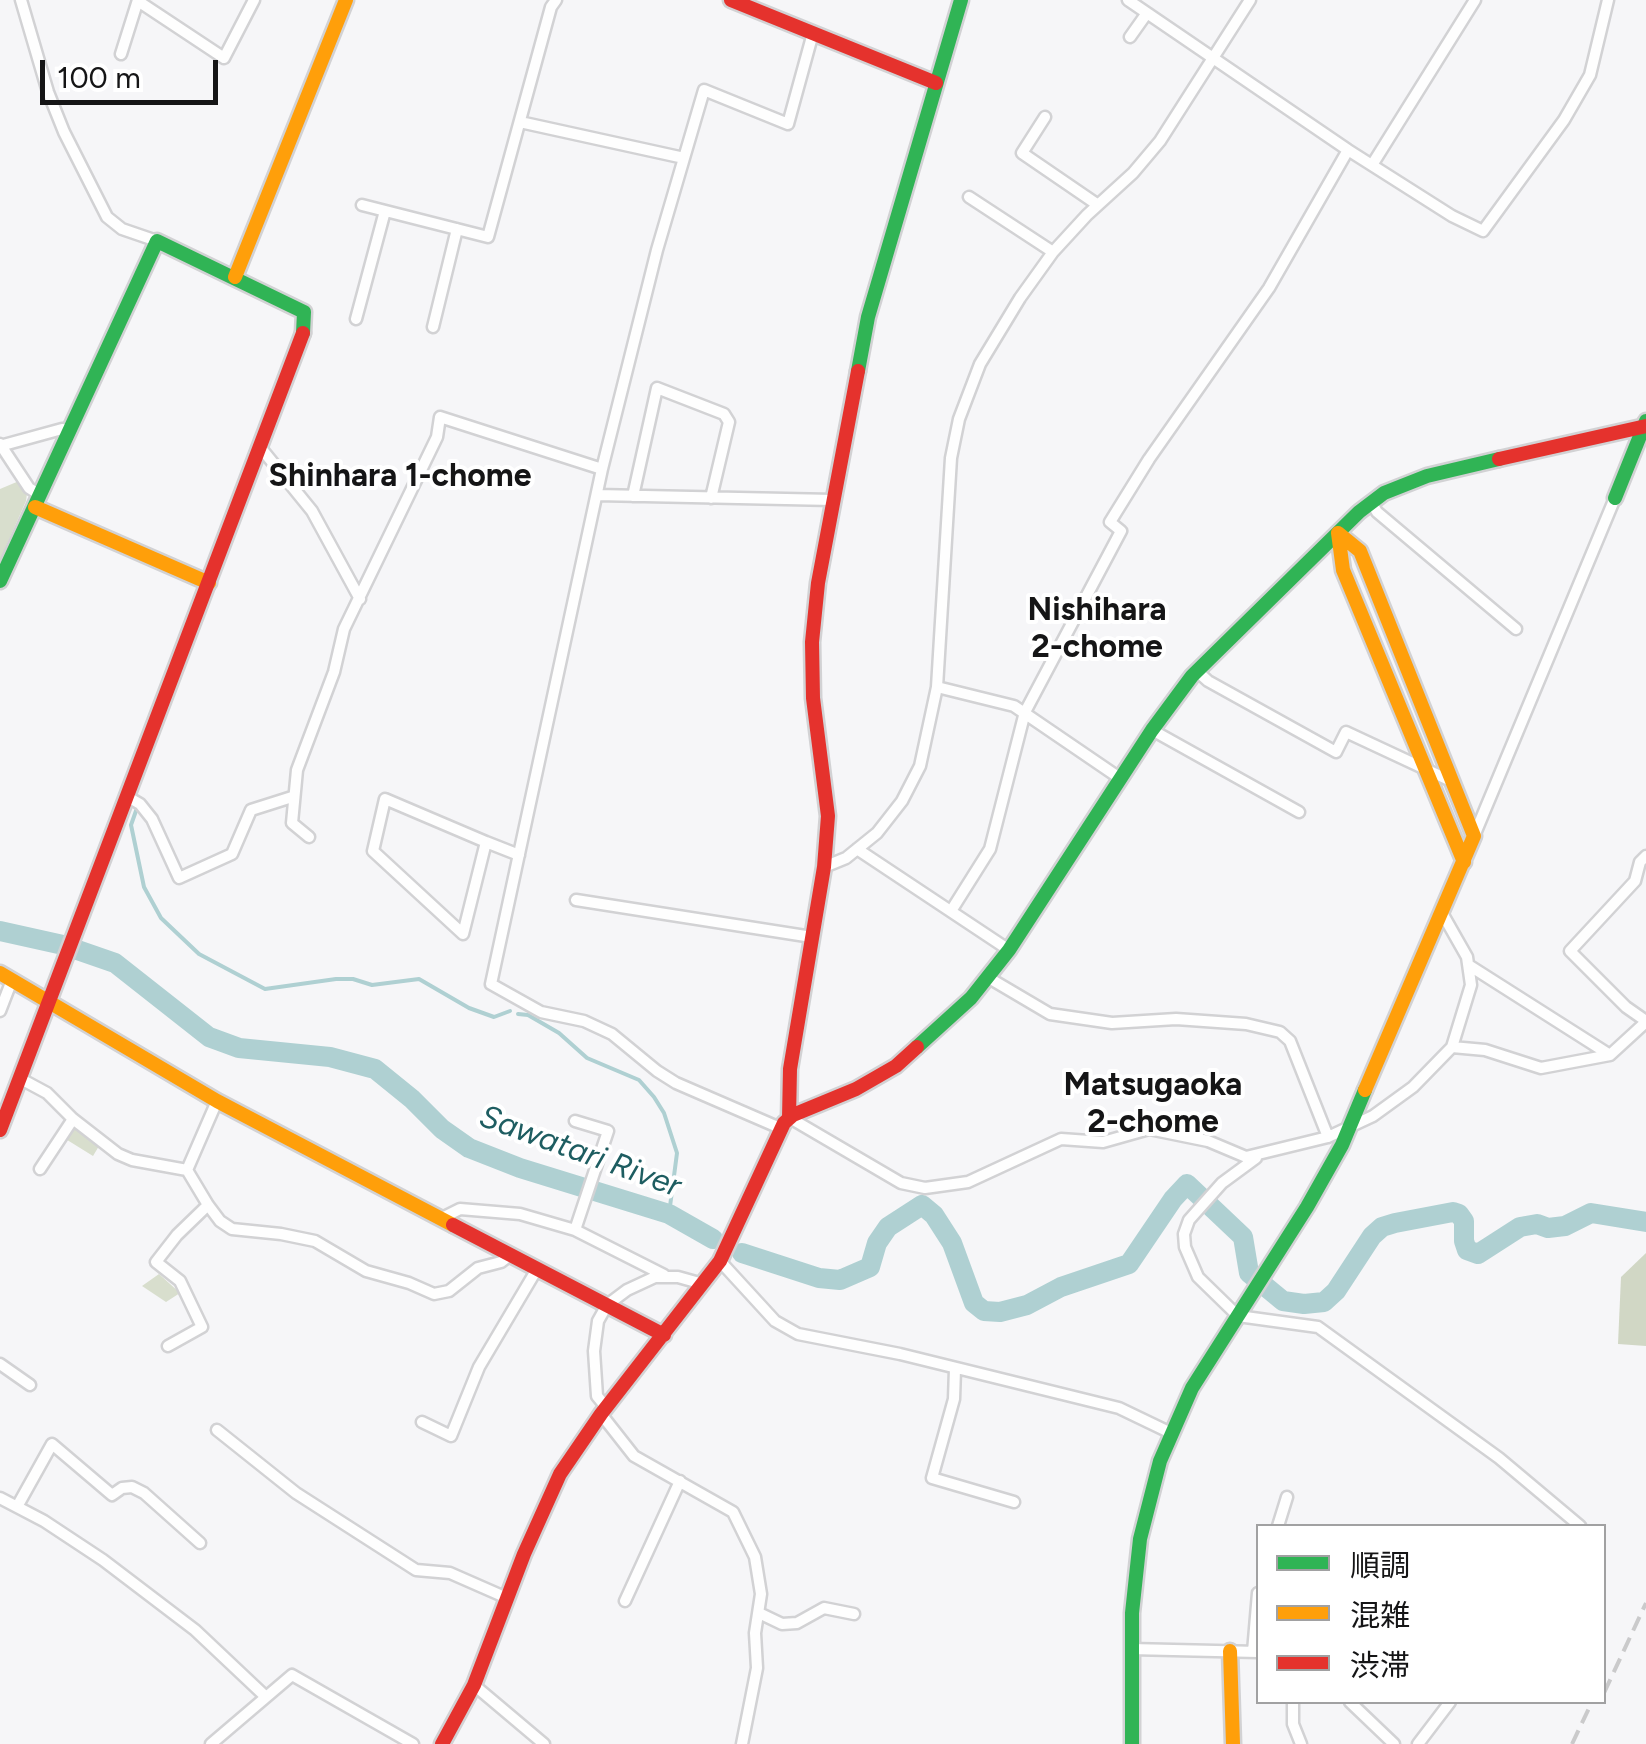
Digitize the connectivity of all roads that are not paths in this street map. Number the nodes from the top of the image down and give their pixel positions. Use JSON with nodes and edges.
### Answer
{"nodes":[{"id":1,"x":21,"y":0,"type":"edge"},
{"id":2,"x":254,"y":0,"type":"edge"},
{"id":3,"x":346,"y":0,"type":"edge"},
{"id":4,"x":556,"y":0,"type":"edge"},
{"id":5,"x":731,"y":0,"type":"edge"},
{"id":6,"x":961,"y":0,"type":"edge"},
{"id":7,"x":1128,"y":0,"type":"edge"},
{"id":8,"x":1250,"y":0,"type":"edge"},
{"id":9,"x":1475,"y":0,"type":"edge"},
{"id":10,"x":1608,"y":0,"type":"edge"},
{"id":11,"x":138,"y":1,"type":"edge"},
{"id":12,"x":1148,"y":13,"type":"junction"},
{"id":13,"x":813,"y":34,"type":"junction"},
{"id":14,"x":1130,"y":37,"type":"dead end"},
{"id":15,"x":121,"y":54,"type":"dead end"},
{"id":16,"x":1210,"y":59,"type":"junction"},
{"id":17,"x":936,"y":83,"type":"junction"},
{"id":18,"x":1045,"y":117,"type":"dead end"},
{"id":19,"x":520,"y":122,"type":"junction"},
{"id":20,"x":1348,"y":150,"type":"junction"},
{"id":21,"x":684,"y":158,"type":"junction"},
{"id":22,"x":1372,"y":164,"type":"junction"},
{"id":23,"x":969,"y":197,"type":"dead end"},
{"id":24,"x":362,"y":205,"type":"dead end"},
{"id":25,"x":1098,"y":205,"type":"junction"},
{"id":26,"x":385,"y":211,"type":"junction"},
{"id":27,"x":457,"y":229,"type":"junction"},
{"id":28,"x":157,"y":241,"type":"junction"},
{"id":29,"x":1053,"y":252,"type":"junction"},
{"id":30,"x":235,"y":277,"type":"junction"},
{"id":31,"x":356,"y":319,"type":"dead end"},
{"id":32,"x":433,"y":326,"type":"dead end"},
{"id":33,"x":1645,"y":424,"type":"edge"},
{"id":34,"x":70,"y":430,"type":"junction"},
{"id":35,"x":0,"y":445,"type":"edge"},
{"id":36,"x":260,"y":446,"type":"junction"},
{"id":37,"x":602,"y":469,"type":"junction"},
{"id":38,"x":598,"y":496,"type":"junction"},
{"id":39,"x":633,"y":496,"type":"junction"},
{"id":40,"x":712,"y":498,"type":"junction"},
{"id":41,"x":1615,"y":498,"type":"joint"},
{"id":42,"x":833,"y":500,"type":"junction"},
{"id":43,"x":38,"y":501,"type":"junction"},
{"id":44,"x":1371,"y":502,"type":"junction"},
{"id":45,"x":1338,"y":533,"type":"junction"},
{"id":46,"x":0,"y":581,"type":"edge"},
{"id":47,"x":208,"y":583,"type":"junction"},
{"id":48,"x":360,"y":599,"type":"junction"},
{"id":49,"x":1516,"y":629,"type":"dead end"},
{"id":50,"x":1196,"y":671,"type":"junction"},
{"id":51,"x":937,"y":687,"type":"junction"},
{"id":52,"x":1024,"y":712,"type":"junction"},
{"id":53,"x":1152,"y":730,"type":"junction"},
{"id":54,"x":1424,"y":768,"type":"junction"},
{"id":55,"x":1121,"y":779,"type":"junction"},
{"id":56,"x":1451,"y":781,"type":"dead end"},
{"id":57,"x":128,"y":797,"type":"junction"},
{"id":58,"x":292,"y":797,"type":"junction"},
{"id":59,"x":1298,"y":812,"type":"dead end"},
{"id":60,"x":1474,"y":836,"type":"junction"},
{"id":61,"x":309,"y":837,"type":"dead end"},
{"id":62,"x":486,"y":842,"type":"junction"},
{"id":63,"x":857,"y":849,"type":"junction"},
{"id":64,"x":518,"y":856,"type":"junction"},
{"id":65,"x":1646,"y":856,"type":"edge"},
{"id":66,"x":1464,"y":862,"type":"junction"},
{"id":67,"x":824,"y":867,"type":"junction"},
{"id":68,"x":576,"y":900,"type":"dead end"},
{"id":69,"x":952,"y":911,"type":"junction"},
{"id":70,"x":1442,"y":913,"type":"junction"},
{"id":71,"x":812,"y":937,"type":"junction"},
{"id":72,"x":1008,"y":950,"type":"junction"},
{"id":73,"x":1470,"y":966,"type":"junction"},
{"id":74,"x":6,"y":977,"type":"edge"},
{"id":75,"x":989,"y":978,"type":"junction"},
{"id":76,"x":50,"y":1003,"type":"junction"},
{"id":77,"x":0,"y":1011,"type":"edge"},
{"id":78,"x":1646,"y":1022,"type":"edge"},
{"id":79,"x":1452,"y":1047,"type":"junction"},
{"id":80,"x":1610,"y":1056,"type":"junction"},
{"id":81,"x":21,"y":1079,"type":"junction"},
{"id":82,"x":217,"y":1100,"type":"junction"},
{"id":83,"x":5,"y":1103,"type":"edge"},
{"id":84,"x":73,"y":1119,"type":"junction"},
{"id":85,"x":575,"y":1121,"type":"dead end"},
{"id":86,"x":784,"y":1123,"type":"junction"},
{"id":87,"x":1350,"y":1128,"type":"junction"},
{"id":88,"x":0,"y":1130,"type":"edge"},
{"id":89,"x":1328,"y":1137,"type":"junction"},
{"id":90,"x":1257,"y":1157,"type":"junction"},
{"id":91,"x":40,"y":1170,"type":"dead end"},
{"id":92,"x":187,"y":1170,"type":"junction"},
{"id":93,"x":208,"y":1205,"type":"junction"},
{"id":94,"x":440,"y":1219,"type":"junction"},
{"id":95,"x":575,"y":1230,"type":"junction"},
{"id":96,"x":510,"y":1255,"type":"junction"},
{"id":97,"x":720,"y":1261,"type":"junction"},
{"id":98,"x":538,"y":1269,"type":"junction"},
{"id":99,"x":664,"y":1275,"type":"junction"},
{"id":100,"x":704,"y":1284,"type":"junction"},
{"id":101,"x":607,"y":1306,"type":"junction"},
{"id":102,"x":1238,"y":1316,"type":"junction"},
{"id":103,"x":664,"y":1335,"type":"junction"},
{"id":104,"x":168,"y":1346,"type":"dead end"},
{"id":105,"x":0,"y":1364,"type":"edge"},
{"id":106,"x":955,"y":1369,"type":"junction"},
{"id":107,"x":30,"y":1385,"type":"dead end"},
{"id":108,"x":603,"y":1410,"type":"junction"},
{"id":109,"x":422,"y":1422,"type":"dead end"},
{"id":110,"x":217,"y":1430,"type":"dead end"},
{"id":111,"x":1171,"y":1433,"type":"junction"},
{"id":112,"x":680,"y":1481,"type":"junction"},
{"id":113,"x":1287,"y":1497,"type":"dead end"},
{"id":114,"x":0,"y":1498,"type":"edge"},
{"id":115,"x":1014,"y":1502,"type":"dead end"},
{"id":116,"x":18,"y":1505,"type":"junction"},
{"id":117,"x":1279,"y":1524,"type":"edge"},
{"id":118,"x":1578,"y":1524,"type":"edge"},
{"id":119,"x":200,"y":1542,"type":"dead end"},
{"id":120,"x":508,"y":1598,"type":"junction"},
{"id":121,"x":624,"y":1601,"type":"dead end"},
{"id":122,"x":759,"y":1613,"type":"junction"},
{"id":123,"x":854,"y":1614,"type":"dead end"},
{"id":124,"x":1132,"y":1649,"type":"junction"},
{"id":125,"x":1230,"y":1652,"type":"junction"},
{"id":126,"x":1256,"y":1652,"type":"edge"},
{"id":127,"x":474,"y":1685,"type":"junction"},
{"id":128,"x":266,"y":1697,"type":"junction"},
{"id":129,"x":1293,"y":1704,"type":"edge"},
{"id":130,"x":1352,"y":1704,"type":"edge"},
{"id":131,"x":1368,"y":1704,"type":"edge"},
{"id":132,"x":1448,"y":1704,"type":"edge"},
{"id":133,"x":1361,"y":1712,"type":"junction"},
{"id":134,"x":211,"y":1744,"type":"edge"},
{"id":135,"x":413,"y":1744,"type":"edge"},
{"id":136,"x":442,"y":1744,"type":"edge"},
{"id":137,"x":544,"y":1744,"type":"edge"},
{"id":138,"x":742,"y":1744,"type":"edge"},
{"id":139,"x":1132,"y":1744,"type":"edge"},
{"id":140,"x":1233,"y":1744,"type":"edge"},
{"id":141,"x":1300,"y":1744,"type":"edge"},
{"id":142,"x":1394,"y":1744,"type":"edge"},
{"id":143,"x":1418,"y":1744,"type":"edge"}],
"edges":[{"from":1,"to":28,"type":"street"},
{"from":2,"to":11,"type":"street"},
{"from":3,"to":30,"type":"main road"},
{"from":4,"to":19,"type":"street"},
{"from":5,"to":13,"type":"main road"},
{"from":6,"to":17,"type":"main road"},
{"from":7,"to":12,"type":"street"},
{"from":8,"to":16,"type":"street"},
{"from":9,"to":22,"type":"street"},
{"from":10,"to":22,"type":"street"},
{"from":11,"to":15,"type":"street"},
{"from":12,"to":14,"type":"street"},
{"from":12,"to":16,"type":"street"},
{"from":13,"to":17,"type":"main road"},
{"from":13,"to":21,"type":"street"},
{"from":16,"to":20,"type":"street"},
{"from":16,"to":25,"type":"street"},
{"from":17,"to":42,"type":"main road"},
{"from":18,"to":25,"type":"street"},
{"from":19,"to":21,"type":"street"},
{"from":19,"to":27,"type":"street"},
{"from":20,"to":22,"type":"street"},
{"from":20,"to":52,"type":"street"},
{"from":21,"to":37,"type":"street"},
{"from":23,"to":29,"type":"street"},
{"from":24,"to":26,"type":"street"},
{"from":25,"to":29,"type":"street"},
{"from":26,"to":27,"type":"street"},
{"from":26,"to":31,"type":"street"},
{"from":27,"to":32,"type":"street"},
{"from":28,"to":30,"type":"main road"},
{"from":28,"to":34,"type":"main road"},
{"from":29,"to":51,"type":"street"},
{"from":30,"to":36,"type":"main road"},
{"from":33,"to":41,"type":"main road"},
{"from":33,"to":44,"type":"main road"},
{"from":34,"to":35,"type":"street"},
{"from":34,"to":43,"type":"main road"},
{"from":35,"to":43,"type":"street"},
{"from":36,"to":47,"type":"main road"},
{"from":36,"to":48,"type":"street"},
{"from":37,"to":38,"type":"street"},
{"from":37,"to":48,"type":"street"},
{"from":38,"to":39,"type":"street"},
{"from":38,"to":64,"type":"street"},
{"from":39,"to":40,"type":"street"},
{"from":39,"to":40,"type":"street"},
{"from":40,"to":42,"type":"street"},
{"from":41,"to":60,"type":"street"},
{"from":42,"to":67,"type":"main road"},
{"from":43,"to":46,"type":"main road"},
{"from":43,"to":47,"type":"main road"},
{"from":44,"to":45,"type":"main road"},
{"from":44,"to":49,"type":"street"},
{"from":45,"to":50,"type":"main road"},
{"from":45,"to":54,"type":"main road"},
{"from":45,"to":60,"type":"main road"},
{"from":47,"to":57,"type":"main road"},
{"from":48,"to":58,"type":"street"},
{"from":50,"to":53,"type":"main road"},
{"from":50,"to":54,"type":"street"},
{"from":51,"to":52,"type":"street"},
{"from":51,"to":63,"type":"street"},
{"from":52,"to":55,"type":"street"},
{"from":52,"to":69,"type":"street"},
{"from":53,"to":55,"type":"main road"},
{"from":53,"to":59,"type":"street"},
{"from":54,"to":56,"type":"street"},
{"from":54,"to":66,"type":"main road"},
{"from":55,"to":72,"type":"main road"},
{"from":57,"to":58,"type":"street"},
{"from":57,"to":76,"type":"main road"},
{"from":58,"to":61,"type":"street"},
{"from":60,"to":66,"type":"main road"},
{"from":62,"to":62,"type":"street"},
{"from":62,"to":64,"type":"street"},
{"from":63,"to":67,"type":"street"},
{"from":63,"to":69,"type":"street"},
{"from":64,"to":86,"type":"street"},
{"from":65,"to":78,"type":"street"},
{"from":66,"to":70,"type":"main road"},
{"from":67,"to":71,"type":"main road"},
{"from":68,"to":71,"type":"street"},
{"from":69,"to":72,"type":"street"},
{"from":70,"to":73,"type":"street"},
{"from":70,"to":87,"type":"main road"},
{"from":71,"to":86,"type":"main road"},
{"from":72,"to":75,"type":"main road"},
{"from":73,"to":79,"type":"street"},
{"from":73,"to":80,"type":"street"},
{"from":74,"to":76,"type":"main road"},
{"from":74,"to":77,"type":"street"},
{"from":75,"to":86,"type":"main road"},
{"from":75,"to":89,"type":"street"},
{"from":76,"to":81,"type":"main road"},
{"from":76,"to":82,"type":"main road"},
{"from":78,"to":80,"type":"street"},
{"from":79,"to":80,"type":"street"},
{"from":79,"to":87,"type":"street"},
{"from":81,"to":83,"type":"main road"},
{"from":81,"to":84,"type":"street"},
{"from":82,"to":92,"type":"street"},
{"from":82,"to":94,"type":"main road"},
{"from":83,"to":88,"type":"main road"},
{"from":84,"to":91,"type":"street"},
{"from":84,"to":92,"type":"street"},
{"from":85,"to":95,"type":"street"},
{"from":86,"to":90,"type":"street"},
{"from":86,"to":97,"type":"main road"},
{"from":87,"to":89,"type":"street"},
{"from":87,"to":102,"type":"main road"},
{"from":89,"to":90,"type":"street"},
{"from":90,"to":102,"type":"street"},
{"from":92,"to":93,"type":"street"},
{"from":93,"to":96,"type":"street"},
{"from":93,"to":104,"type":"street"},
{"from":94,"to":95,"type":"street"},
{"from":94,"to":96,"type":"main road"},
{"from":95,"to":99,"type":"street"},
{"from":96,"to":98,"type":"main road"},
{"from":97,"to":100,"type":"main road"},
{"from":97,"to":106,"type":"street"},
{"from":98,"to":101,"type":"main road"},
{"from":98,"to":109,"type":"street"},
{"from":99,"to":100,"type":"street"},
{"from":99,"to":101,"type":"street"},
{"from":100,"to":103,"type":"main road"},
{"from":101,"to":103,"type":"main road"},
{"from":101,"to":108,"type":"street"},
{"from":102,"to":111,"type":"main road"},
{"from":102,"to":118,"type":"street"},
{"from":103,"to":108,"type":"main road"},
{"from":105,"to":107,"type":"street"},
{"from":106,"to":111,"type":"street"},
{"from":106,"to":115,"type":"street"},
{"from":108,"to":112,"type":"street"},
{"from":108,"to":120,"type":"main road"},
{"from":110,"to":120,"type":"street"},
{"from":111,"to":124,"type":"main road"},
{"from":112,"to":121,"type":"street"},
{"from":112,"to":122,"type":"street"},
{"from":113,"to":117,"type":"street"},
{"from":114,"to":116,"type":"street"},
{"from":116,"to":119,"type":"street"},
{"from":116,"to":128,"type":"street"},
{"from":120,"to":127,"type":"main road"},
{"from":122,"to":123,"type":"street"},
{"from":122,"to":138,"type":"street"},
{"from":124,"to":125,"type":"street"},
{"from":124,"to":139,"type":"main road"},
{"from":125,"to":126,"type":"street"},
{"from":125,"to":140,"type":"main road"},
{"from":127,"to":136,"type":"main road"},
{"from":127,"to":137,"type":"street"},
{"from":128,"to":134,"type":"street"},
{"from":128,"to":135,"type":"street"},
{"from":129,"to":141,"type":"street"},
{"from":130,"to":133,"type":"street"},
{"from":131,"to":133,"type":"street"},
{"from":132,"to":143,"type":"street"},
{"from":133,"to":142,"type":"street"}]}
